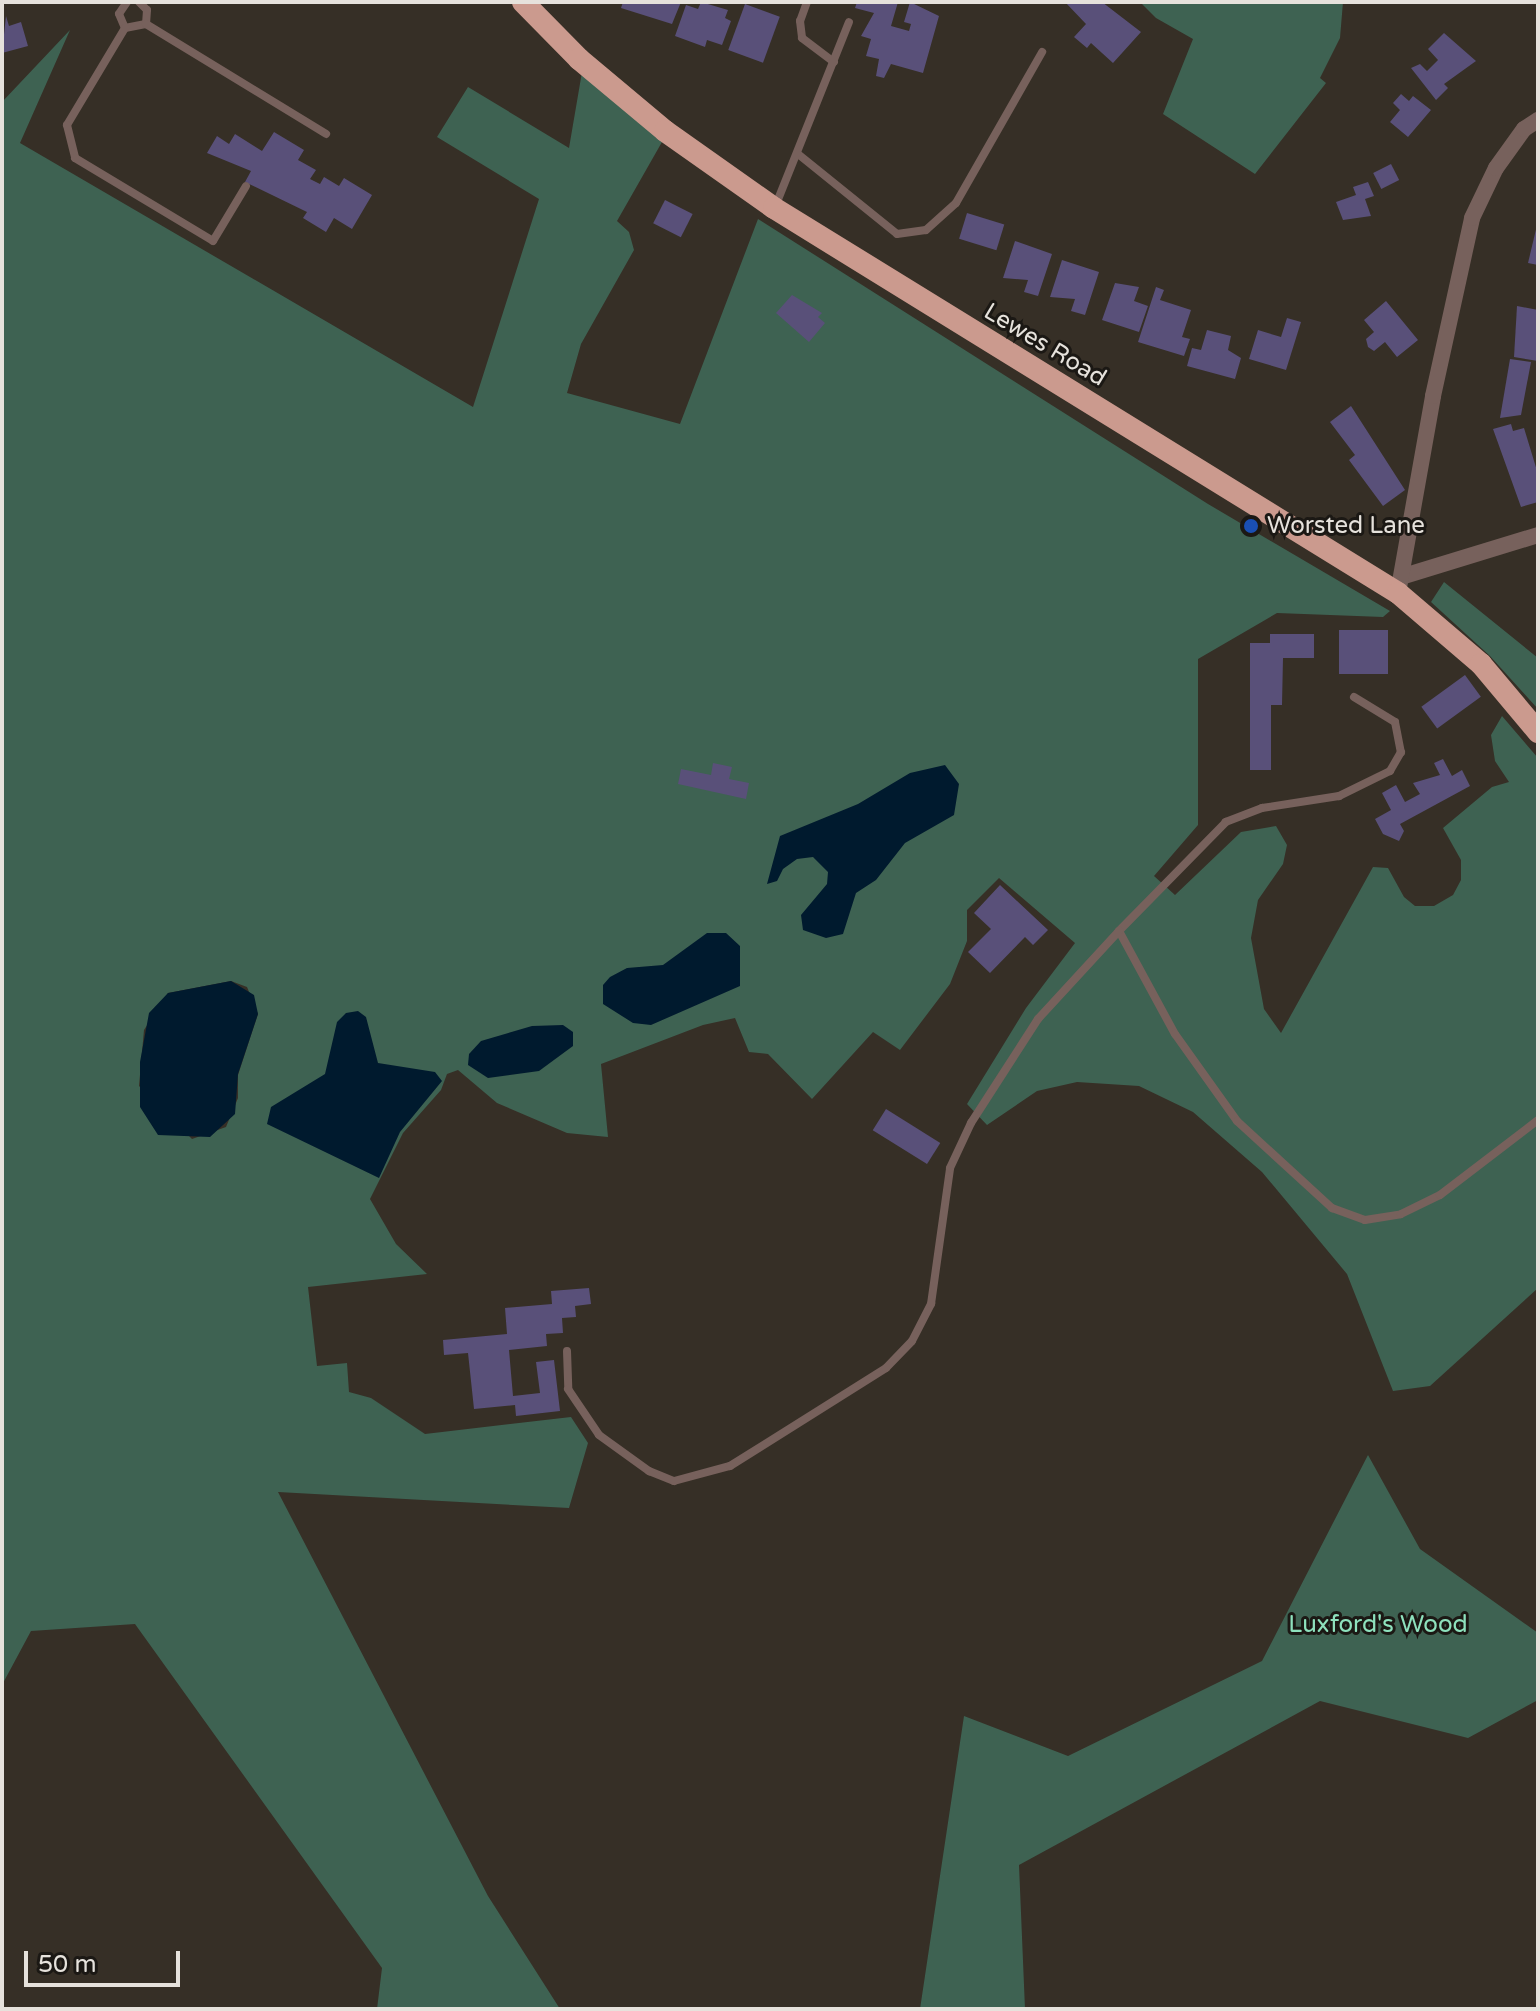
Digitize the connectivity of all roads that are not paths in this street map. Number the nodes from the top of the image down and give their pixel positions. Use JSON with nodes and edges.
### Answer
{"nodes":[{"id":1,"x":127,"y":2,"type":"edge"},
{"id":2,"x":523,"y":2,"type":"edge"},
{"id":3,"x":807,"y":2,"type":"edge"},
{"id":4,"x":142,"y":3,"type":"edge"},
{"id":5,"x":849,"y":22,"type":"dead end"},
{"id":6,"x":146,"y":24,"type":"junction"},
{"id":7,"x":125,"y":28,"type":"junction"},
{"id":8,"x":1042,"y":52,"type":"dead end"},
{"id":9,"x":834,"y":62,"type":"junction"},
{"id":10,"x":1538,"y":120,"type":"edge"},
{"id":11,"x":326,"y":134,"type":"dead end"},
{"id":12,"x":798,"y":154,"type":"junction"},
{"id":13,"x":246,"y":186,"type":"dead end"},
{"id":14,"x":774,"y":208,"type":"junction"},
{"id":15,"x":1538,"y":535,"type":"edge"},
{"id":16,"x":1401,"y":585,"type":"junction"},
{"id":17,"x":1354,"y":697,"type":"dead end"},
{"id":18,"x":1538,"y":732,"type":"edge"},
{"id":19,"x":1119,"y":931,"type":"junction"},
{"id":20,"x":1538,"y":1120,"type":"edge"},
{"id":21,"x":567,"y":1351,"type":"dead end"}],
"edges":[{"from":1,"to":7,"type":"lane"},
{"from":2,"to":14,"type":"highway","name":"Lewes Road"},
{"from":3,"to":9,"type":"lane"},
{"from":4,"to":6,"type":"lane"},
{"from":5,"to":9,"type":"lane"},
{"from":6,"to":7,"type":"lane"},
{"from":6,"to":11,"type":"lane"},
{"from":7,"to":13,"type":"lane"},
{"from":8,"to":12,"type":"lane"},
{"from":9,"to":12,"type":"lane"},
{"from":10,"to":16,"type":"street"},
{"from":12,"to":14,"type":"lane"},
{"from":14,"to":16,"type":"highway","name":"Lewes Road"},
{"from":15,"to":16,"type":"street"},
{"from":16,"to":18,"type":"highway","name":"Lewes Road"},
{"from":17,"to":19,"type":"lane"},
{"from":19,"to":20,"type":"lane"},
{"from":19,"to":21,"type":"lane"}]}
